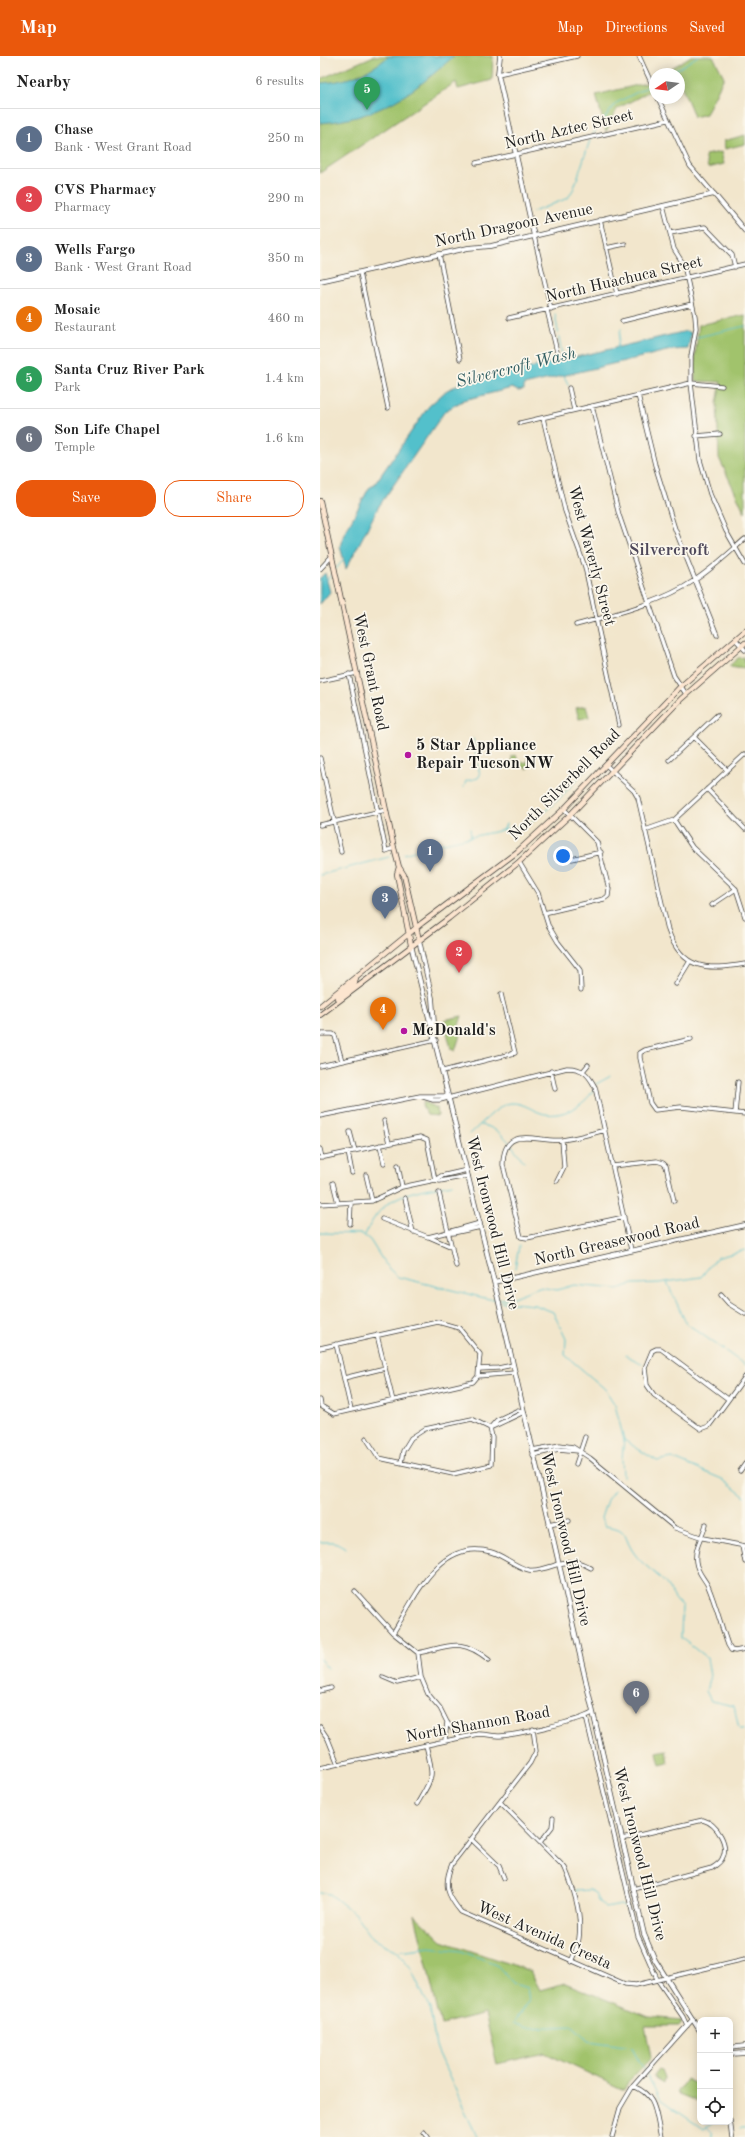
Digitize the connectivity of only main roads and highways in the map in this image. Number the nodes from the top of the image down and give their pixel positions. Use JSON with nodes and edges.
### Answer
{"nodes":[{"id":1,"x":320,"y":501,"type":"edge"},
{"id":2,"x":321,"y":512,"type":"edge"},
{"id":3,"x":745,"y":631,"type":"edge"},
{"id":4,"x":744,"y":646,"type":"edge"},
{"id":5,"x":399,"y":868,"type":"junction"},
{"id":6,"x":492,"y":870,"type":"junction"},
{"id":7,"x":499,"y":878,"type":"junction"},
{"id":8,"x":416,"y":928,"type":"junction"},
{"id":9,"x":409,"y":934,"type":"junction"},
{"id":10,"x":419,"y":940,"type":"junction"},
{"id":11,"x":411,"y":946,"type":"junction"},
{"id":12,"x":356,"y":977,"type":"junction"},
{"id":13,"x":332,"y":1004,"type":"junction"},
{"id":14,"x":320,"y":1006,"type":"edge"},
{"id":15,"x":320,"y":1015,"type":"edge"}],
"edges":[{"from":1,"to":2,"type":"main road","name":"West Grant Road"},
{"from":2,"to":5,"type":"main road","name":"West Grant Road"},
{"from":3,"to":6,"type":"main road","name":"North Silverbell Road"},
{"from":4,"to":7,"type":"main road","name":"North Silverbell Road"},
{"from":5,"to":8,"type":"main road","name":"West Grant Road"},
{"from":5,"to":9,"type":"main road","name":"West Grant Road"},
{"from":6,"to":7,"type":"main road"},
{"from":6,"to":8,"type":"main road","name":"North Silverbell Road"},
{"from":7,"to":10,"type":"main road","name":"North Silverbell Road"},
{"from":8,"to":9,"type":"main road","name":"North Silverbell Road"},
{"from":8,"to":10,"type":"main road","name":"West Grant Road"},
{"from":9,"to":11,"type":"main road","name":"West Grant Road"},
{"from":9,"to":12,"type":"main road","name":"North Silverbell Road"},
{"from":10,"to":11,"type":"main road","name":"North Silverbell Road"},
{"from":11,"to":13,"type":"main road","name":"North Silverbell Road"},
{"from":12,"to":13,"type":"main road"},
{"from":12,"to":14,"type":"main road","name":"North Silverbell Road"},
{"from":13,"to":15,"type":"main road","name":"North Silverbell Road"}]}
